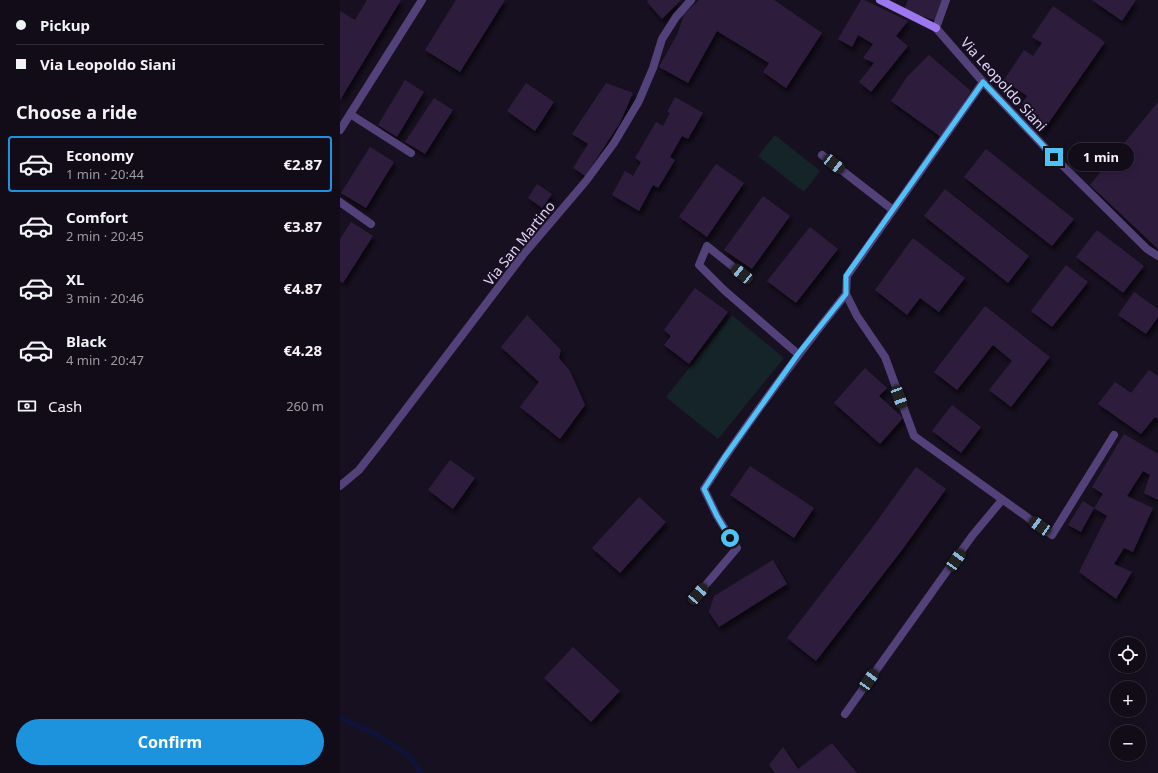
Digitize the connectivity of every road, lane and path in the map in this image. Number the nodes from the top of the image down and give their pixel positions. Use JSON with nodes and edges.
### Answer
{"nodes":[{"id":1,"x":422,"y":0,"type":"edge"},
{"id":2,"x":691,"y":0,"type":"edge"},
{"id":3,"x":880,"y":0,"type":"edge"},
{"id":4,"x":946,"y":0,"type":"edge"},
{"id":5,"x":936,"y":28,"type":"junction"},
{"id":6,"x":983,"y":82,"type":"junction"},
{"id":7,"x":350,"y":114,"type":"junction"},
{"id":8,"x":340,"y":130,"type":"edge"},
{"id":9,"x":411,"y":153,"type":"dead end"},
{"id":10,"x":822,"y":155,"type":"dead end"},
{"id":11,"x":340,"y":202,"type":"edge"},
{"id":12,"x":893,"y":210,"type":"junction"},
{"id":13,"x":371,"y":224,"type":"dead end"},
{"id":14,"x":1158,"y":256,"type":"edge"},
{"id":15,"x":742,"y":274,"type":"dead end"},
{"id":16,"x":846,"y":294,"type":"junction"},
{"id":17,"x":798,"y":354,"type":"junction"},
{"id":18,"x":1114,"y":435,"type":"dead end"},
{"id":19,"x":340,"y":486,"type":"edge"},
{"id":20,"x":1002,"y":500,"type":"junction"},
{"id":21,"x":698,"y":594,"type":"dead end"},
{"id":22,"x":845,"y":714,"type":"dead end"}],
"edges":[{"from":1,"to":7,"type":"street"},
{"from":2,"to":19,"type":"street","name":"Via San Martino"},
{"from":3,"to":5,"type":"street"},
{"from":4,"to":5,"type":"street"},
{"from":5,"to":6,"type":"street","name":"Via Leopoldo Siani"},
{"from":6,"to":12,"type":"street"},
{"from":6,"to":14,"type":"street","name":"Via Leopoldo Siani"},
{"from":7,"to":8,"type":"street"},
{"from":7,"to":9,"type":"street"},
{"from":10,"to":12,"type":"street"},
{"from":11,"to":13,"type":"street"},
{"from":12,"to":16,"type":"street"},
{"from":15,"to":17,"type":"street"},
{"from":16,"to":17,"type":"street"},
{"from":16,"to":20,"type":"street"},
{"from":17,"to":21,"type":"street"},
{"from":18,"to":20,"type":"street"},
{"from":20,"to":22,"type":"street"}]}
